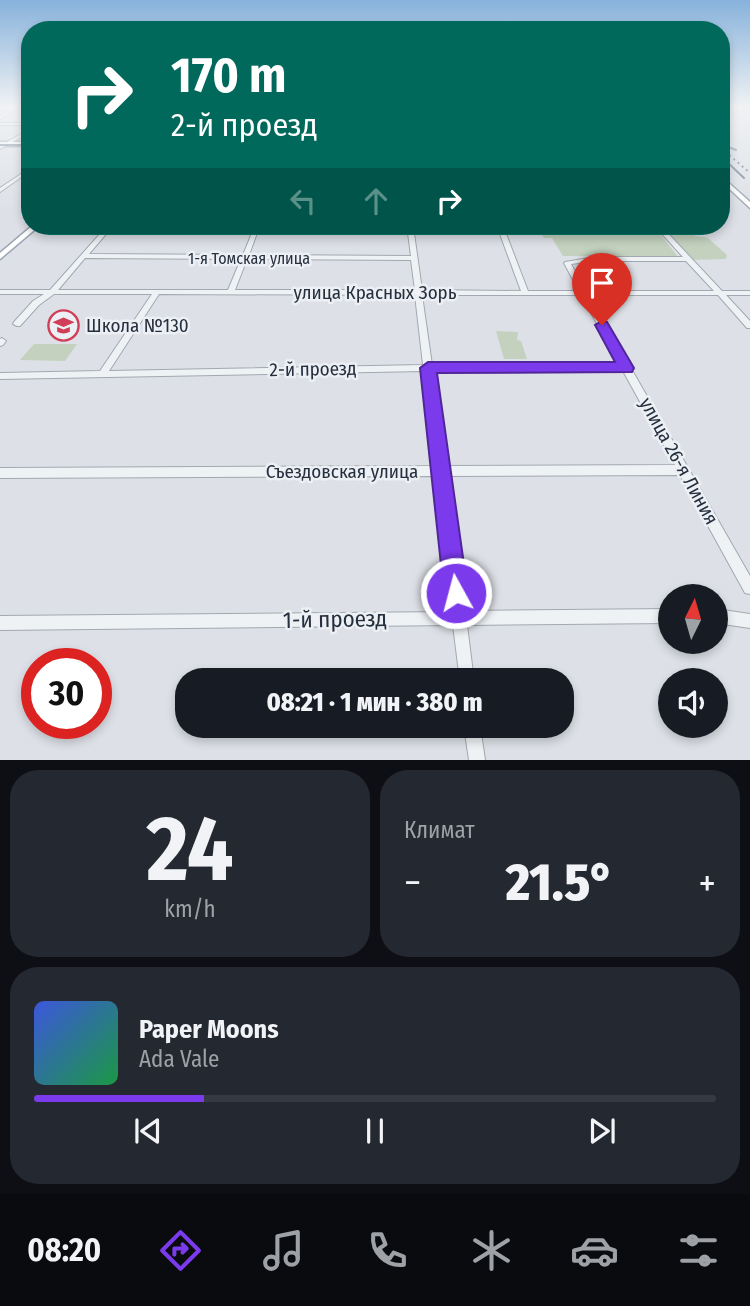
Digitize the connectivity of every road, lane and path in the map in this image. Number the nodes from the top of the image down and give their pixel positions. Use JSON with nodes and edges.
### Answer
{"nodes":[{"id":1,"x":21,"y":144,"type":"edge"},
{"id":2,"x":2,"y":145,"type":"edge"},
{"id":3,"x":21,"y":175,"type":"edge"},
{"id":4,"x":730,"y":187,"type":"edge"},
{"id":5,"x":0,"y":190,"type":"edge"},
{"id":6,"x":750,"y":206,"type":"edge"},
{"id":7,"x":26,"y":235,"type":"edge"},
{"id":8,"x":102,"y":235,"type":"edge"},
{"id":9,"x":254,"y":235,"type":"edge"},
{"id":10,"x":412,"y":235,"type":"edge"},
{"id":11,"x":503,"y":235,"type":"edge"},
{"id":12,"x":666,"y":235,"type":"edge"},
{"id":13,"x":84,"y":256,"type":"junction"},
{"id":14,"x":0,"y":257,"type":"edge"},
{"id":15,"x":244,"y":258,"type":"junction"},
{"id":16,"x":415,"y":258,"type":"junction"},
{"id":17,"x":686,"y":259,"type":"junction"},
{"id":18,"x":0,"y":292,"type":"edge"},
{"id":19,"x":52,"y":292,"type":"junction"},
{"id":20,"x":158,"y":292,"type":"junction"},
{"id":21,"x":231,"y":292,"type":"junction"},
{"id":22,"x":419,"y":292,"type":"junction"},
{"id":23,"x":525,"y":292,"type":"junction"},
{"id":24,"x":583,"y":292,"type":"junction"},
{"id":25,"x":717,"y":293,"type":"junction"},
{"id":26,"x":750,"y":293,"type":"edge"},
{"id":27,"x":17,"y":324,"type":"dead end"},
{"id":28,"x":750,"y":326,"type":"edge"},
{"id":29,"x":428,"y":368,"type":"junction"},
{"id":30,"x":626,"y":368,"type":"junction"},
{"id":31,"x":104,"y":372,"type":"junction"},
{"id":32,"x":0,"y":376,"type":"edge"},
{"id":33,"x":441,"y":470,"type":"junction"},
{"id":34,"x":684,"y":470,"type":"junction"},
{"id":35,"x":0,"y":473,"type":"edge"},
{"id":36,"x":750,"y":588,"type":"edge"},
{"id":37,"x":658,"y":616,"type":"edge"},
{"id":38,"x":459,"y":617,"type":"junction"},
{"id":39,"x":728,"y":618,"type":"edge"},
{"id":40,"x":750,"y":621,"type":"edge"},
{"id":41,"x":0,"y":623,"type":"edge"},
{"id":42,"x":465,"y":668,"type":"edge"},
{"id":43,"x":474,"y":738,"type":"edge"},
{"id":44,"x":477,"y":760,"type":"edge"}],
"edges":[{"from":1,"to":2,"type":"main road"},
{"from":3,"to":5,"type":"street"},
{"from":4,"to":6,"type":"main road"},
{"from":7,"to":14,"type":"main road"},
{"from":8,"to":13,"type":"street"},
{"from":9,"to":15,"type":"street"},
{"from":10,"to":16,"type":"street"},
{"from":11,"to":23,"type":"street"},
{"from":12,"to":17,"type":"street"},
{"from":13,"to":15,"type":"street","name":"1-я Томская улица"},
{"from":13,"to":19,"type":"street"},
{"from":15,"to":16,"type":"street","name":"1-я Томская улица"},
{"from":15,"to":21,"type":"street"},
{"from":16,"to":22,"type":"street"},
{"from":17,"to":24,"type":"street","name":"улица 26-я Линия"},
{"from":17,"to":25,"type":"street"},
{"from":18,"to":19,"type":"street","name":"улица Красных Зорь"},
{"from":19,"to":20,"type":"street","name":"улица Красных Зорь"},
{"from":19,"to":27,"type":"street"},
{"from":20,"to":21,"type":"street","name":"улица Красных Зорь"},
{"from":20,"to":31,"type":"street"},
{"from":21,"to":22,"type":"street","name":"улица Красных Зорь"},
{"from":22,"to":23,"type":"street","name":"улица Красных Зорь"},
{"from":22,"to":29,"type":"street"},
{"from":23,"to":24,"type":"street","name":"улица Красных Зорь"},
{"from":24,"to":25,"type":"street","name":"улица Красных Зорь"},
{"from":24,"to":30,"type":"street","name":"улица 26-я Линия"},
{"from":25,"to":26,"type":"street","name":"улица Красных Зорь"},
{"from":25,"to":28,"type":"street"},
{"from":29,"to":30,"type":"street","name":"2-й проезд"},
{"from":29,"to":31,"type":"street","name":"2-й проезд"},
{"from":29,"to":33,"type":"street"},
{"from":30,"to":34,"type":"street","name":"улица 26-я Линия"},
{"from":31,"to":32,"type":"street","name":"2-й проезд"},
{"from":33,"to":34,"type":"street","name":"Съездовская улица"},
{"from":33,"to":35,"type":"street","name":"Съездовская улица"},
{"from":33,"to":38,"type":"street"},
{"from":34,"to":36,"type":"street","name":"улица 26-я Линия"},
{"from":37,"to":38,"type":"street","name":"1-й проезд"},
{"from":38,"to":41,"type":"street","name":"1-й проезд"},
{"from":38,"to":42,"type":"street"},
{"from":39,"to":40,"type":"street"},
{"from":43,"to":44,"type":"street"}]}
